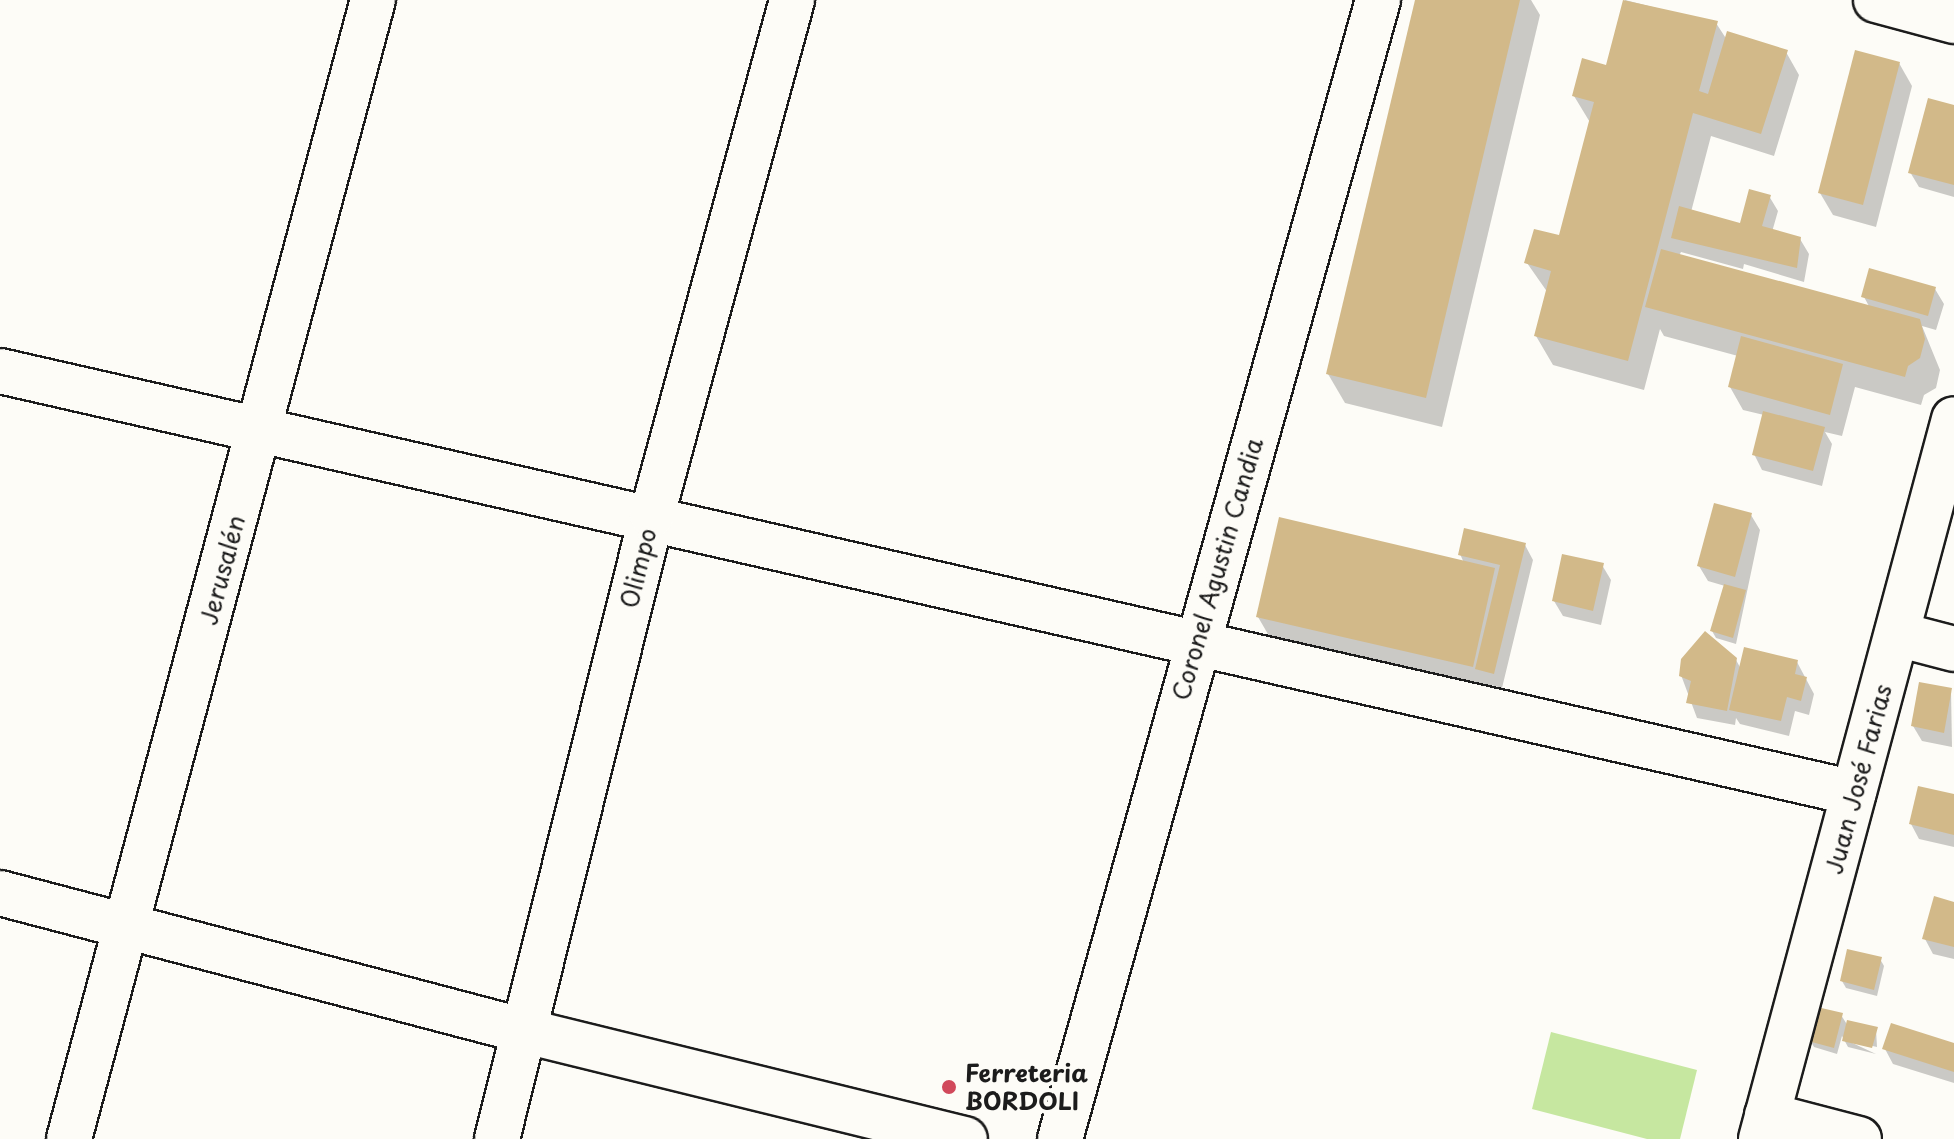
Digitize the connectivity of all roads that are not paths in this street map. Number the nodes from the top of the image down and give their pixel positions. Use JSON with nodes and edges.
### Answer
{"nodes":[{"id":1,"x":373,"y":0,"type":"edge"},
{"id":2,"x":792,"y":0,"type":"edge"},
{"id":3,"x":1378,"y":0,"type":"edge"},
{"id":4,"x":1876,"y":0,"type":"edge"},
{"id":5,"x":1954,"y":21,"type":"edge"},
{"id":6,"x":0,"y":371,"type":"edge"},
{"id":7,"x":1954,"y":419,"type":"edge"},
{"id":8,"x":259,"y":429,"type":"junction"},
{"id":9,"x":652,"y":515,"type":"junction"},
{"id":10,"x":1897,"y":634,"type":"junction"},
{"id":11,"x":1197,"y":641,"type":"junction"},
{"id":12,"x":1954,"y":649,"type":"edge"},
{"id":13,"x":1854,"y":793,"type":"junction"},
{"id":14,"x":0,"y":893,"type":"edge"},
{"id":15,"x":127,"y":924,"type":"junction"},
{"id":16,"x":521,"y":1030,"type":"junction"},
{"id":17,"x":1764,"y":1127,"type":"edge"},
{"id":18,"x":69,"y":1139,"type":"edge"},
{"id":19,"x":497,"y":1139,"type":"edge"},
{"id":20,"x":965,"y":1139,"type":"edge"},
{"id":21,"x":1060,"y":1139,"type":"edge"},
{"id":22,"x":1859,"y":1139,"type":"edge"}],
"edges":[{"from":1,"to":8,"type":"street","name":"Jerusalén"},
{"from":2,"to":9,"type":"street","name":"Olimpo"},
{"from":3,"to":11,"type":"street","name":"Coronel Agustin Candia"},
{"from":4,"to":5,"type":"street"},
{"from":6,"to":8,"type":"street"},
{"from":7,"to":10,"type":"street","name":"Juan José Farias"},
{"from":8,"to":9,"type":"street"},
{"from":8,"to":15,"type":"street","name":"Jerusalén"},
{"from":9,"to":11,"type":"street"},
{"from":9,"to":16,"type":"street","name":"Olimpo"},
{"from":10,"to":12,"type":"street"},
{"from":10,"to":13,"type":"street","name":"Juan José Farias"},
{"from":11,"to":13,"type":"street"},
{"from":11,"to":21,"type":"street","name":"Coronel Agustin Candia"},
{"from":13,"to":17,"type":"street","name":"Juan José Farias"},
{"from":14,"to":15,"type":"street"},
{"from":15,"to":16,"type":"street"},
{"from":15,"to":18,"type":"street","name":"Jerusalén"},
{"from":16,"to":19,"type":"street","name":"Olimpo"},
{"from":16,"to":20,"type":"street"},
{"from":17,"to":22,"type":"street"}]}
